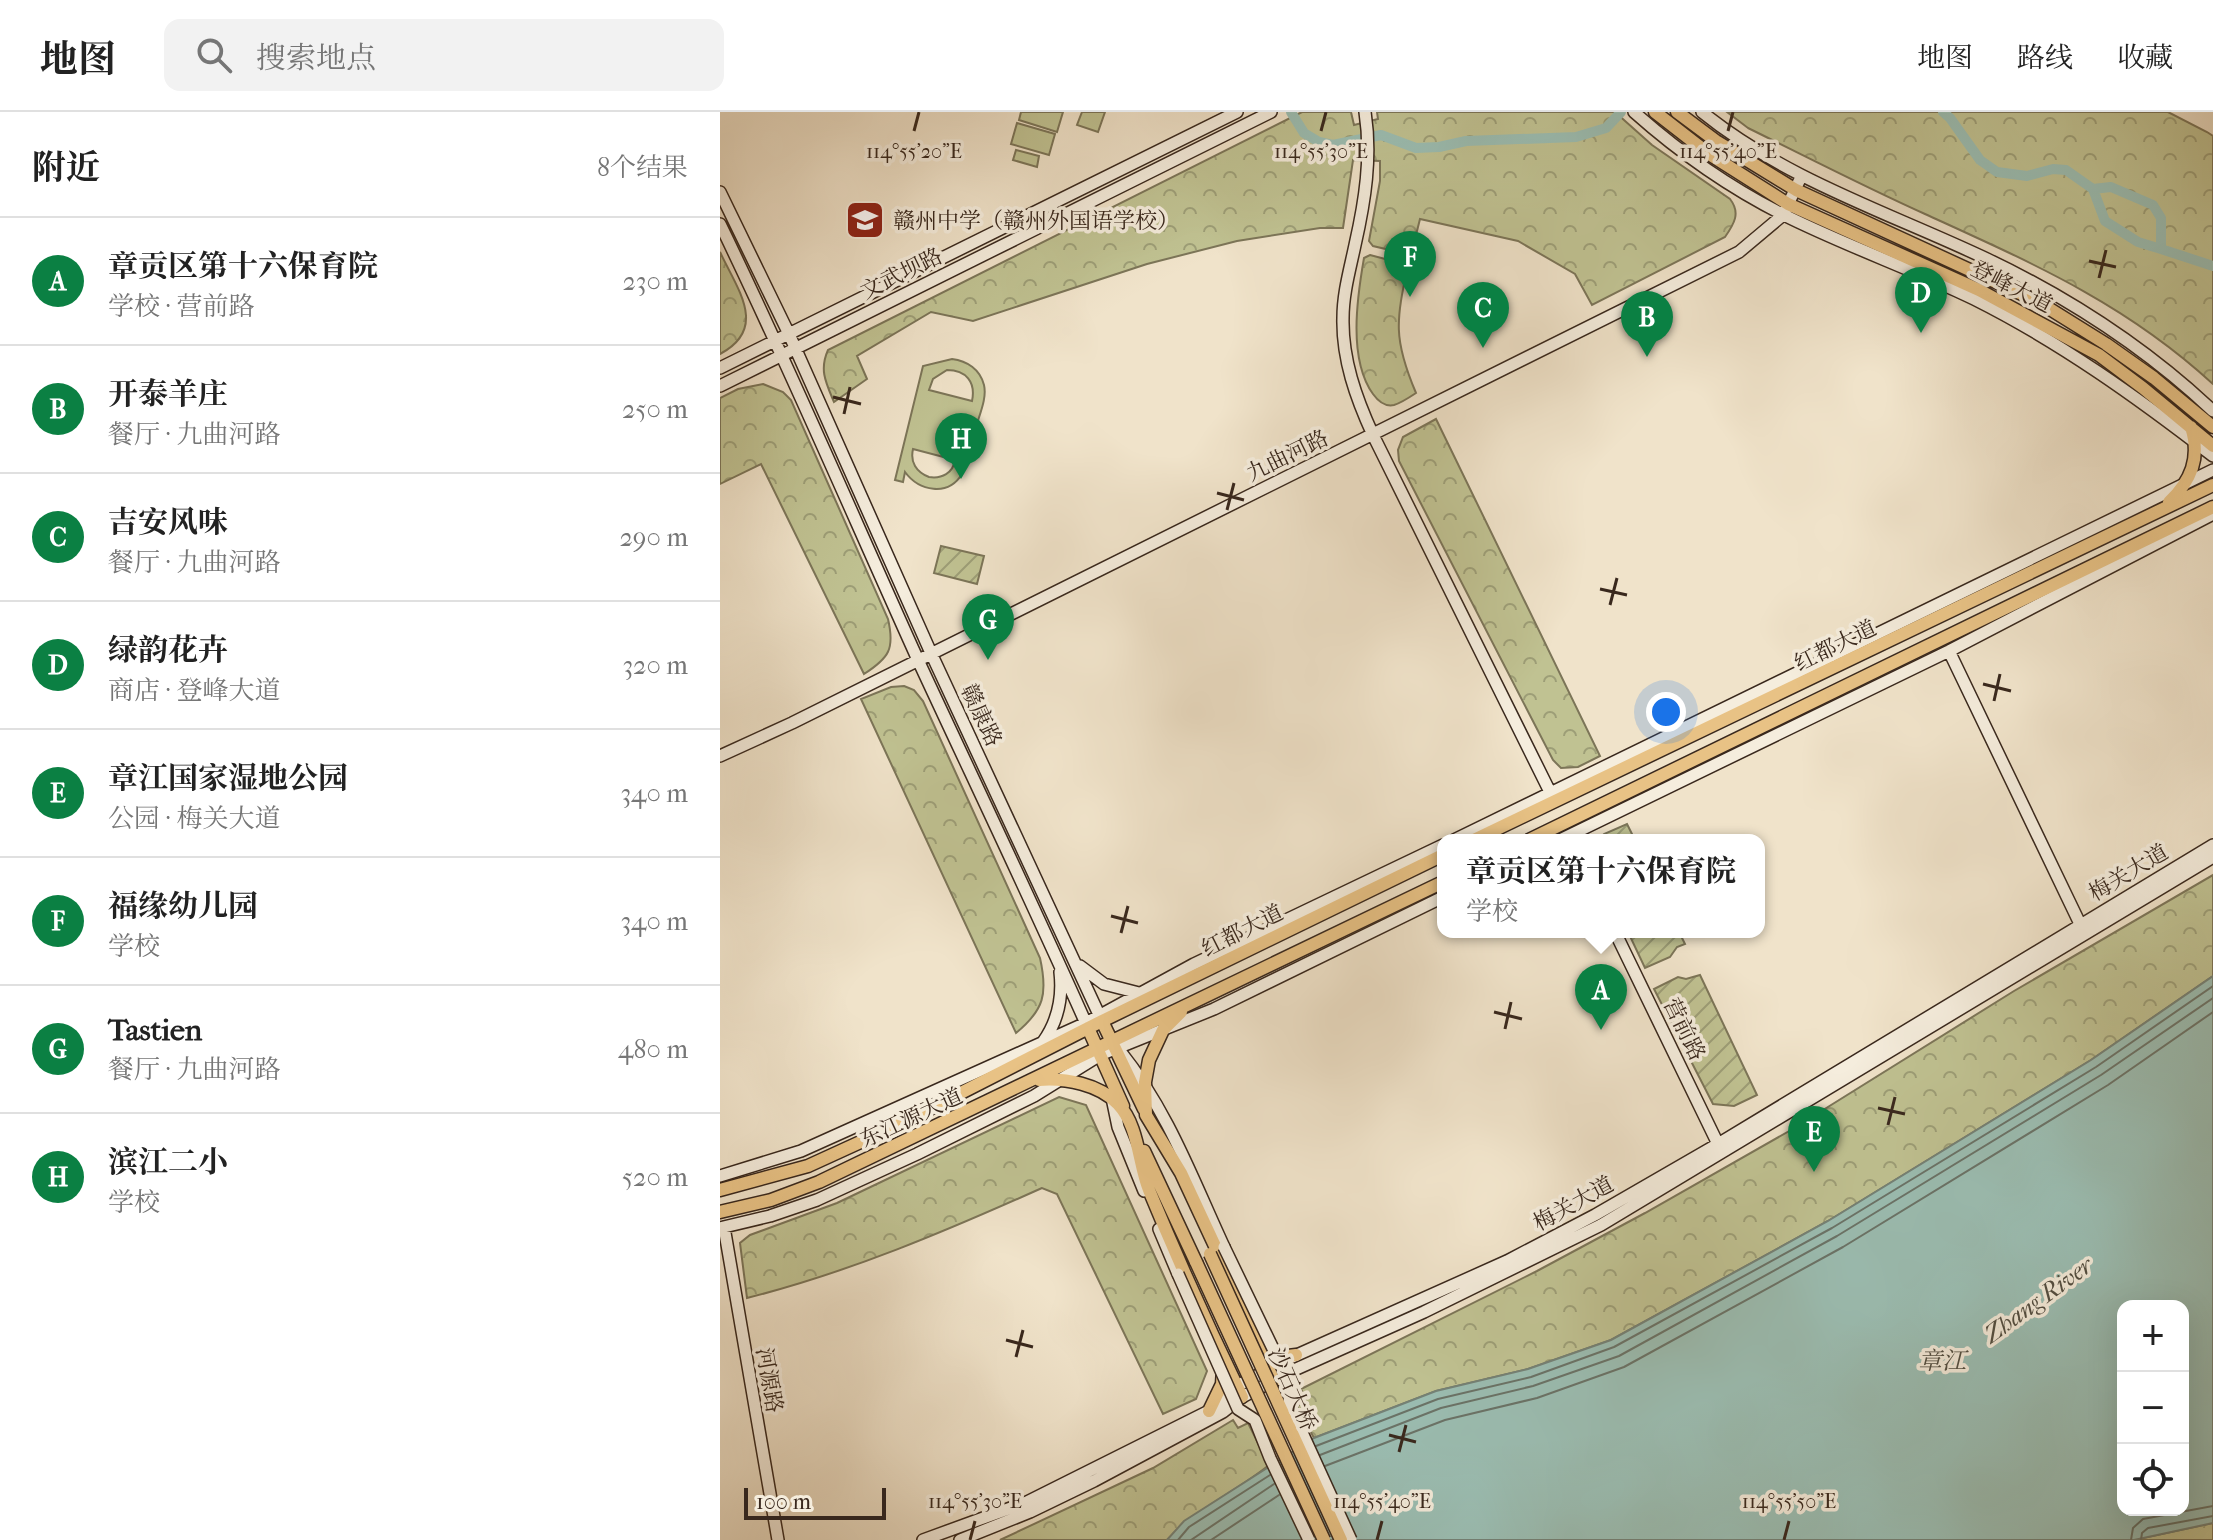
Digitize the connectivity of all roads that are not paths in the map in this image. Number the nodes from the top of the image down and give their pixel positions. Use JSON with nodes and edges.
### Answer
{"nodes":[{"id":1,"x":1237,"y":112,"type":"edge"},
{"id":2,"x":1271,"y":112,"type":"edge"},
{"id":3,"x":1365,"y":112,"type":"edge"},
{"id":4,"x":1634,"y":112,"type":"edge"},
{"id":5,"x":1655,"y":112,"type":"edge"},
{"id":6,"x":1677,"y":112,"type":"edge"},
{"id":7,"x":1702,"y":112,"type":"edge"},
{"id":8,"x":1801,"y":177,"type":"junction"},
{"id":9,"x":1796,"y":190,"type":"junction"},
{"id":10,"x":720,"y":192,"type":"edge"},
{"id":11,"x":1786,"y":209,"type":"junction"},
{"id":12,"x":720,"y":224,"type":"edge"},
{"id":13,"x":789,"y":334,"type":"junction"},
{"id":14,"x":776,"y":339,"type":"junction"},
{"id":15,"x":789,"y":351,"type":"junction"},
{"id":16,"x":720,"y":368,"type":"edge"},
{"id":17,"x":720,"y":386,"type":"edge"},
{"id":18,"x":2213,"y":411,"type":"edge"},
{"id":19,"x":2199,"y":416,"type":"junction"},
{"id":20,"x":2213,"y":420,"type":"edge"},
{"id":21,"x":2191,"y":427,"type":"junction"},
{"id":22,"x":2213,"y":427,"type":"edge"},
{"id":23,"x":1373,"y":435,"type":"junction"},
{"id":24,"x":2195,"y":442,"type":"junction"},
{"id":25,"x":2213,"y":446,"type":"edge"},
{"id":26,"x":2213,"y":456,"type":"edge"},
{"id":27,"x":2213,"y":470,"type":"edge"},
{"id":28,"x":2188,"y":481,"type":"junction"},
{"id":29,"x":2213,"y":485,"type":"edge"},
{"id":30,"x":2161,"y":510,"type":"junction"},
{"id":31,"x":2211,"y":515,"type":"edge"},
{"id":32,"x":1949,"y":651,"type":"junction"},
{"id":33,"x":931,"y":653,"type":"junction"},
{"id":34,"x":919,"y":660,"type":"junction"},
{"id":35,"x":720,"y":756,"type":"edge"},
{"id":36,"x":1551,"y":794,"type":"junction"},
{"id":37,"x":1467,"y":834,"type":"edge"},
{"id":38,"x":1486,"y":834,"type":"edge"},
{"id":39,"x":1541,"y":834,"type":"edge"},
{"id":40,"x":1576,"y":834,"type":"edge"},
{"id":41,"x":2213,"y":845,"type":"edge"},
{"id":42,"x":1437,"y":848,"type":"edge"},
{"id":43,"x":2213,"y":857,"type":"edge"},
{"id":44,"x":1437,"y":858,"type":"edge"},
{"id":45,"x":1437,"y":885,"type":"edge"},
{"id":46,"x":1437,"y":900,"type":"edge"},
{"id":47,"x":2083,"y":929,"type":"junction"},
{"id":48,"x":1618,"y":938,"type":"edge"},
{"id":49,"x":1057,"y":955,"type":"junction"},
{"id":50,"x":1073,"y":958,"type":"junction"},
{"id":51,"x":1182,"y":983,"type":"junction"},
{"id":52,"x":1139,"y":993,"type":"junction"},
{"id":53,"x":1197,"y":1002,"type":"junction"},
{"id":54,"x":1100,"y":1018,"type":"junction"},
{"id":55,"x":1087,"y":1026,"type":"junction"},
{"id":56,"x":1166,"y":1027,"type":"junction"},
{"id":57,"x":1043,"y":1042,"type":"junction"},
{"id":58,"x":1115,"y":1045,"type":"junction"},
{"id":59,"x":1099,"y":1053,"type":"junction"},
{"id":60,"x":1021,"y":1063,"type":"junction"},
{"id":61,"x":1059,"y":1080,"type":"junction"},
{"id":62,"x":1145,"y":1082,"type":"junction"},
{"id":63,"x":1028,"y":1083,"type":"junction"},
{"id":64,"x":1113,"y":1100,"type":"junction"},
{"id":65,"x":1146,"y":1115,"type":"junction"},
{"id":66,"x":1129,"y":1120,"type":"junction"},
{"id":67,"x":1718,"y":1144,"type":"junction"},
{"id":68,"x":720,"y":1176,"type":"edge"},
{"id":69,"x":720,"y":1190,"type":"edge"},
{"id":70,"x":720,"y":1212,"type":"edge"},
{"id":71,"x":722,"y":1228,"type":"edge"},
{"id":72,"x":1210,"y":1254,"type":"joint"},
{"id":73,"x":1196,"y":1262,"type":"joint"},
{"id":74,"x":1259,"y":1342,"type":"junction"},
{"id":75,"x":1221,"y":1354,"type":"junction"},
{"id":76,"x":1296,"y":1355,"type":"junction"},
{"id":77,"x":1274,"y":1373,"type":"junction"},
{"id":78,"x":1239,"y":1392,"type":"junction"},
{"id":79,"x":1209,"y":1411,"type":"junction"},
{"id":80,"x":778,"y":1540,"type":"edge"},
{"id":81,"x":923,"y":1540,"type":"edge"},
{"id":82,"x":960,"y":1540,"type":"edge"},
{"id":83,"x":1309,"y":1540,"type":"edge"},
{"id":84,"x":1324,"y":1540,"type":"edge"},
{"id":85,"x":1341,"y":1540,"type":"edge"},
{"id":86,"x":1351,"y":1540,"type":"edge"}],
"edges":[{"from":1,"to":13,"type":"street","name":"文武坝路"},
{"from":2,"to":15,"type":"street","name":"文武坝路"},
{"from":3,"to":23,"type":"street"},
{"from":4,"to":11,"type":"street"},
{"from":5,"to":11,"type":"main road","name":"登峰大道"},
{"from":6,"to":9,"type":"main road","name":"登峰大道"},
{"from":7,"to":8,"type":"street"},
{"from":8,"to":9,"type":"street","name":"九曲河路"},
{"from":8,"to":18,"type":"street"},
{"from":9,"to":11,"type":"street","name":"九曲河路"},
{"from":9,"to":19,"type":"main road","name":"登峰大道"},
{"from":10,"to":13,"type":"street","name":"赣康路"},
{"from":11,"to":21,"type":"main road","name":"登峰大道"},
{"from":11,"to":23,"type":"street","name":"九曲河路"},
{"from":11,"to":24,"type":"street"},
{"from":12,"to":14,"type":"street","name":"赣康路"},
{"from":13,"to":14,"type":"street","name":"文武坝路"},
{"from":13,"to":15,"type":"street","name":"赣康路"},
{"from":14,"to":15,"type":"street","name":"赣康路"},
{"from":14,"to":16,"type":"street","name":"文武坝路"},
{"from":15,"to":17,"type":"street","name":"文武坝路"},
{"from":15,"to":33,"type":"street","name":"赣康路"},
{"from":15,"to":34,"type":"street","name":"赣康路"},
{"from":19,"to":20,"type":"main road"},
{"from":19,"to":22,"type":"main road","name":"登峰大道"},
{"from":21,"to":24,"type":"main road"},
{"from":21,"to":25,"type":"main road","name":"登峰大道"},
{"from":23,"to":33,"type":"street","name":"九曲河路"},
{"from":23,"to":36,"type":"street"},
{"from":24,"to":26,"type":"street"},
{"from":24,"to":28,"type":"main road"},
{"from":27,"to":28,"type":"street"},
{"from":28,"to":30,"type":"main road"},
{"from":28,"to":36,"type":"street"},
{"from":29,"to":30,"type":"main road","name":"红都大道"},
{"from":30,"to":38,"type":"main road","name":"红都大道"},
{"from":31,"to":32,"type":"street"},
{"from":31,"to":39,"type":"main road","name":"红都大道"},
{"from":32,"to":40,"type":"street"},
{"from":32,"to":47,"type":"street"},
{"from":33,"to":34,"type":"street","name":"九曲河路"},
{"from":33,"to":50,"type":"street","name":"赣康路"},
{"from":34,"to":35,"type":"street","name":"九曲河路"},
{"from":34,"to":49,"type":"street","name":"赣康路"},
{"from":36,"to":37,"type":"street"},
{"from":41,"to":47,"type":"street","name":"梅关大道"},
{"from":42,"to":52,"type":"street"},
{"from":43,"to":47,"type":"street","name":"梅关大道"},
{"from":44,"to":51,"type":"main road","name":"红都大道"},
{"from":45,"to":53,"type":"main road","name":"红都大道"},
{"from":46,"to":56,"type":"street"},
{"from":47,"to":67,"type":"street","name":"梅关大道"},
{"from":47,"to":77,"type":"street","name":"梅关大道"},
{"from":48,"to":67,"type":"street","name":"营前路"},
{"from":49,"to":55,"type":"street","name":"赣康路"},
{"from":49,"to":57,"type":"street"},
{"from":50,"to":52,"type":"street"},
{"from":50,"to":54,"type":"street","name":"赣康路"},
{"from":51,"to":52,"type":"street"},
{"from":51,"to":54,"type":"main road","name":"红都大道"},
{"from":52,"to":54,"type":"street"},
{"from":53,"to":56,"type":"main road"},
{"from":53,"to":58,"type":"main road","name":"红都大道"},
{"from":54,"to":55,"type":"main road","name":"东江源大道"},
{"from":54,"to":58,"type":"main road","name":"赣康路"},
{"from":55,"to":57,"type":"street"},
{"from":55,"to":59,"type":"main road","name":"赣康路"},
{"from":55,"to":60,"type":"main road","name":"东江源大道"},
{"from":56,"to":58,"type":"street"},
{"from":56,"to":62,"type":"main road"},
{"from":57,"to":60,"type":"street"},
{"from":57,"to":68,"type":"street"},
{"from":58,"to":59,"type":"main road","name":"东江源大道"},
{"from":58,"to":62,"type":"street"},
{"from":58,"to":65,"type":"main road","name":"赣康路"},
{"from":59,"to":61,"type":"street"},
{"from":59,"to":63,"type":"main road","name":"东江源大道"},
{"from":59,"to":64,"type":"street"},
{"from":59,"to":66,"type":"main road","name":"赣康路"},
{"from":60,"to":69,"type":"main road","name":"东江源大道"},
{"from":61,"to":63,"type":"main road"},
{"from":61,"to":64,"type":"main road"},
{"from":61,"to":71,"type":"street"},
{"from":62,"to":65,"type":"main road"},
{"from":62,"to":86,"type":"street","bridge":true},
{"from":63,"to":70,"type":"main road","name":"东江源大道"},
{"from":64,"to":66,"type":"main road"},
{"from":64,"to":83,"type":"street","bridge":true},
{"from":65,"to":72,"type":"main road","name":"赣康路"},
{"from":65,"to":74,"type":"main road"},
{"from":66,"to":73,"type":"main road","name":"赣康路"},
{"from":66,"to":75,"type":"main road"},
{"from":67,"to":76,"type":"street","name":"梅关大道"},
{"from":71,"to":80,"type":"street","name":"河源路"},
{"from":72,"to":85,"type":"main road","name":"沙石大桥","bridge":true},
{"from":73,"to":84,"type":"main road","name":"沙石大桥","bridge":true},
{"from":74,"to":76,"type":"main road"},
{"from":74,"to":77,"type":"main road"},
{"from":75,"to":78,"type":"main road"},
{"from":75,"to":79,"type":"main road"},
{"from":76,"to":77,"type":"street","name":"梅关大道"},
{"from":77,"to":78,"type":"street","name":"梅关大道"},
{"from":78,"to":79,"type":"street","name":"梅关大道"},
{"from":78,"to":82,"type":"street","name":"梅关大道"},
{"from":79,"to":81,"type":"street","name":"梅关大道"}]}
